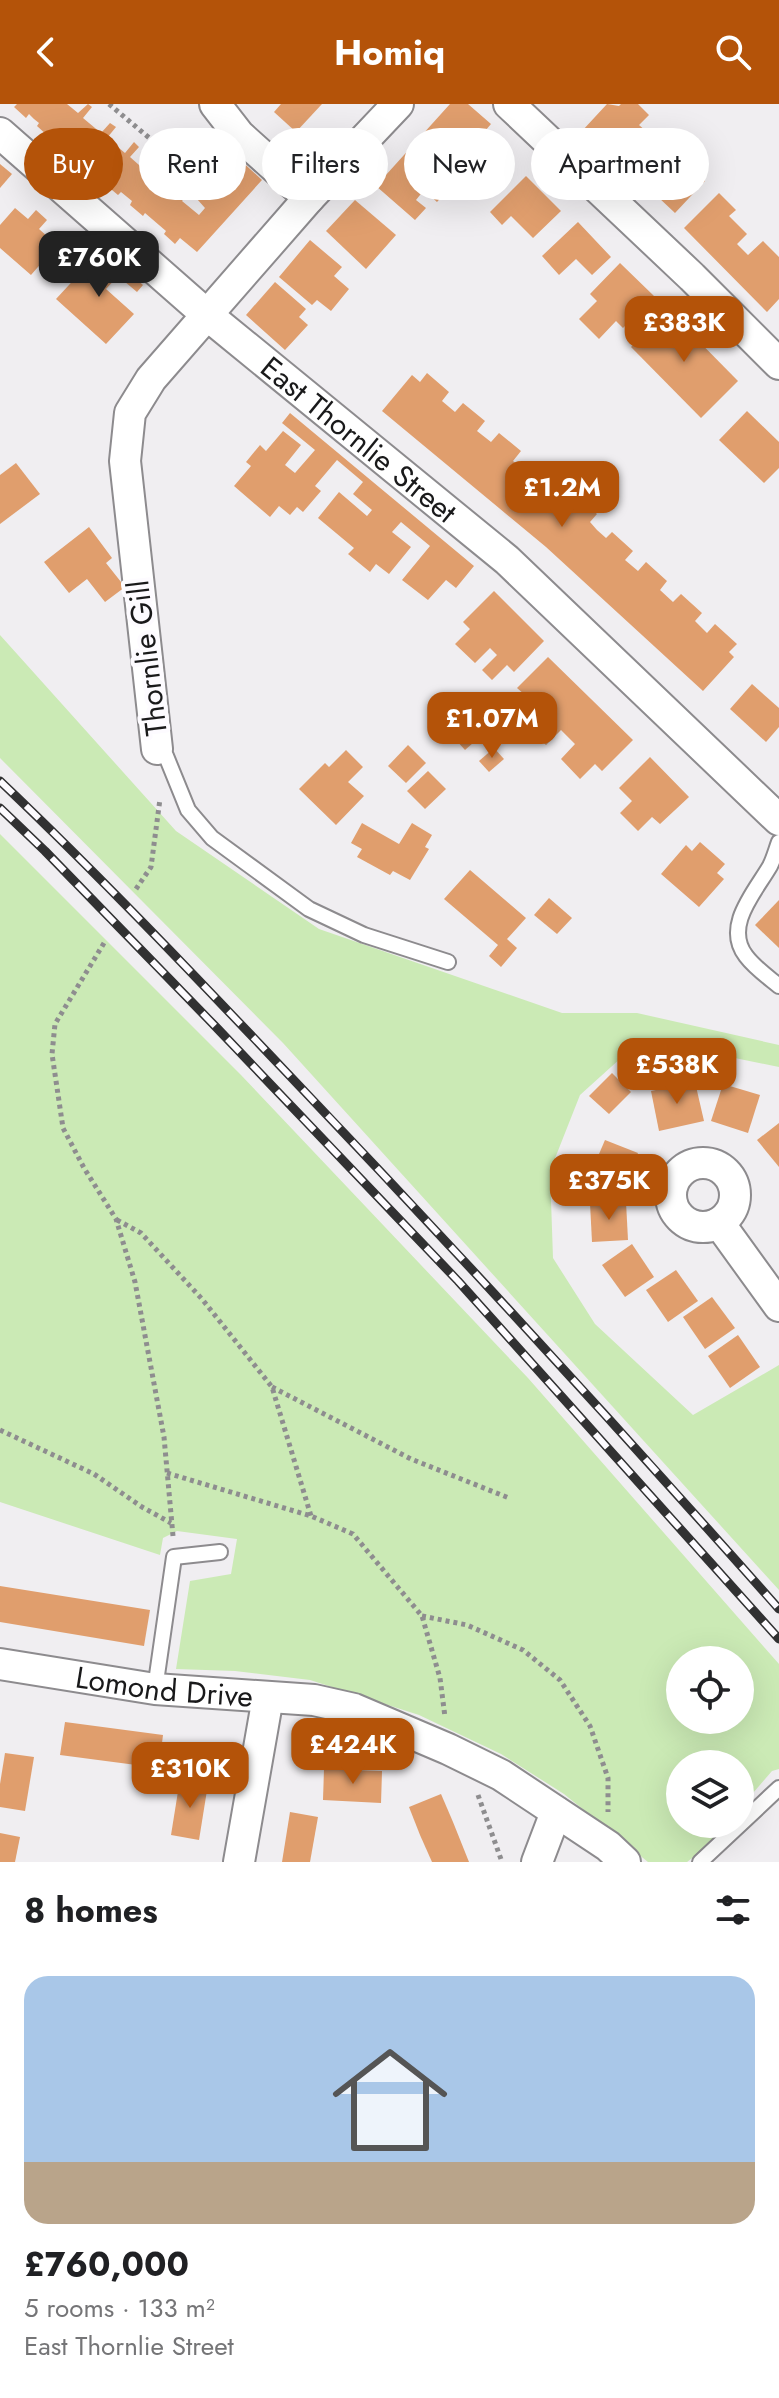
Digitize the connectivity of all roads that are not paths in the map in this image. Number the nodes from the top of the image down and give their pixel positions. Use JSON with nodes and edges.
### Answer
{"nodes":[{"id":1,"x":215,"y":104,"type":"edge"},
{"id":2,"x":398,"y":104,"type":"edge"},
{"id":3,"x":509,"y":104,"type":"edge"},
{"id":4,"x":375,"y":128,"type":"edge"},
{"id":5,"x":0,"y":133,"type":"edge"},
{"id":6,"x":262,"y":156,"type":"edge"},
{"id":7,"x":307,"y":200,"type":"edge"},
{"id":8,"x":206,"y":314,"type":"junction"},
{"id":9,"x":779,"y":364,"type":"edge"},
{"id":10,"x":157,"y":749,"type":"joint"},
{"id":11,"x":779,"y":820,"type":"edge"},
{"id":12,"x":779,"y":842,"type":"edge"},
{"id":13,"x":448,"y":962,"type":"dead end"},
{"id":14,"x":779,"y":986,"type":"edge"},
{"id":15,"x":719,"y":1223,"type":"dead end"},
{"id":16,"x":779,"y":1306,"type":"edge"},
{"id":17,"x":220,"y":1552,"type":"dead end"},
{"id":18,"x":0,"y":1664,"type":"edge"},
{"id":19,"x":155,"y":1689,"type":"junction"},
{"id":20,"x":268,"y":1697,"type":"junction"},
{"id":21,"x":779,"y":1788,"type":"edge"},
{"id":22,"x":556,"y":1812,"type":"junction"},
{"id":23,"x":616,"y":1854,"type":"edge"},
{"id":24,"x":239,"y":1862,"type":"edge"},
{"id":25,"x":537,"y":1862,"type":"edge"},
{"id":26,"x":700,"y":1862,"type":"edge"}],
"edges":[{"from":1,"to":6,"type":"street"},
{"from":2,"to":4,"type":"street","name":"Thornlie Gill"},
{"from":3,"to":9,"type":"street"},
{"from":5,"to":8,"type":"street","name":"East Thornlie Street"},
{"from":7,"to":8,"type":"street","name":"Thornlie Gill"},
{"from":8,"to":10,"type":"street","name":"Thornlie Gill"},
{"from":8,"to":11,"type":"street","name":"East Thornlie Street"},
{"from":10,"to":13,"type":"lane","name":"Thornlie Gill"},
{"from":12,"to":14,"type":"lane"},
{"from":15,"to":16,"type":"street"},
{"from":17,"to":19,"type":"lane"},
{"from":18,"to":19,"type":"street","name":"Lomond Drive"},
{"from":19,"to":20,"type":"street","name":"Lomond Drive"},
{"from":20,"to":22,"type":"street","name":"Lomond Drive"},
{"from":20,"to":24,"type":"street"},
{"from":21,"to":26,"type":"lane"},
{"from":22,"to":23,"type":"street","name":"Lomond Drive"},
{"from":22,"to":25,"type":"street"}]}
